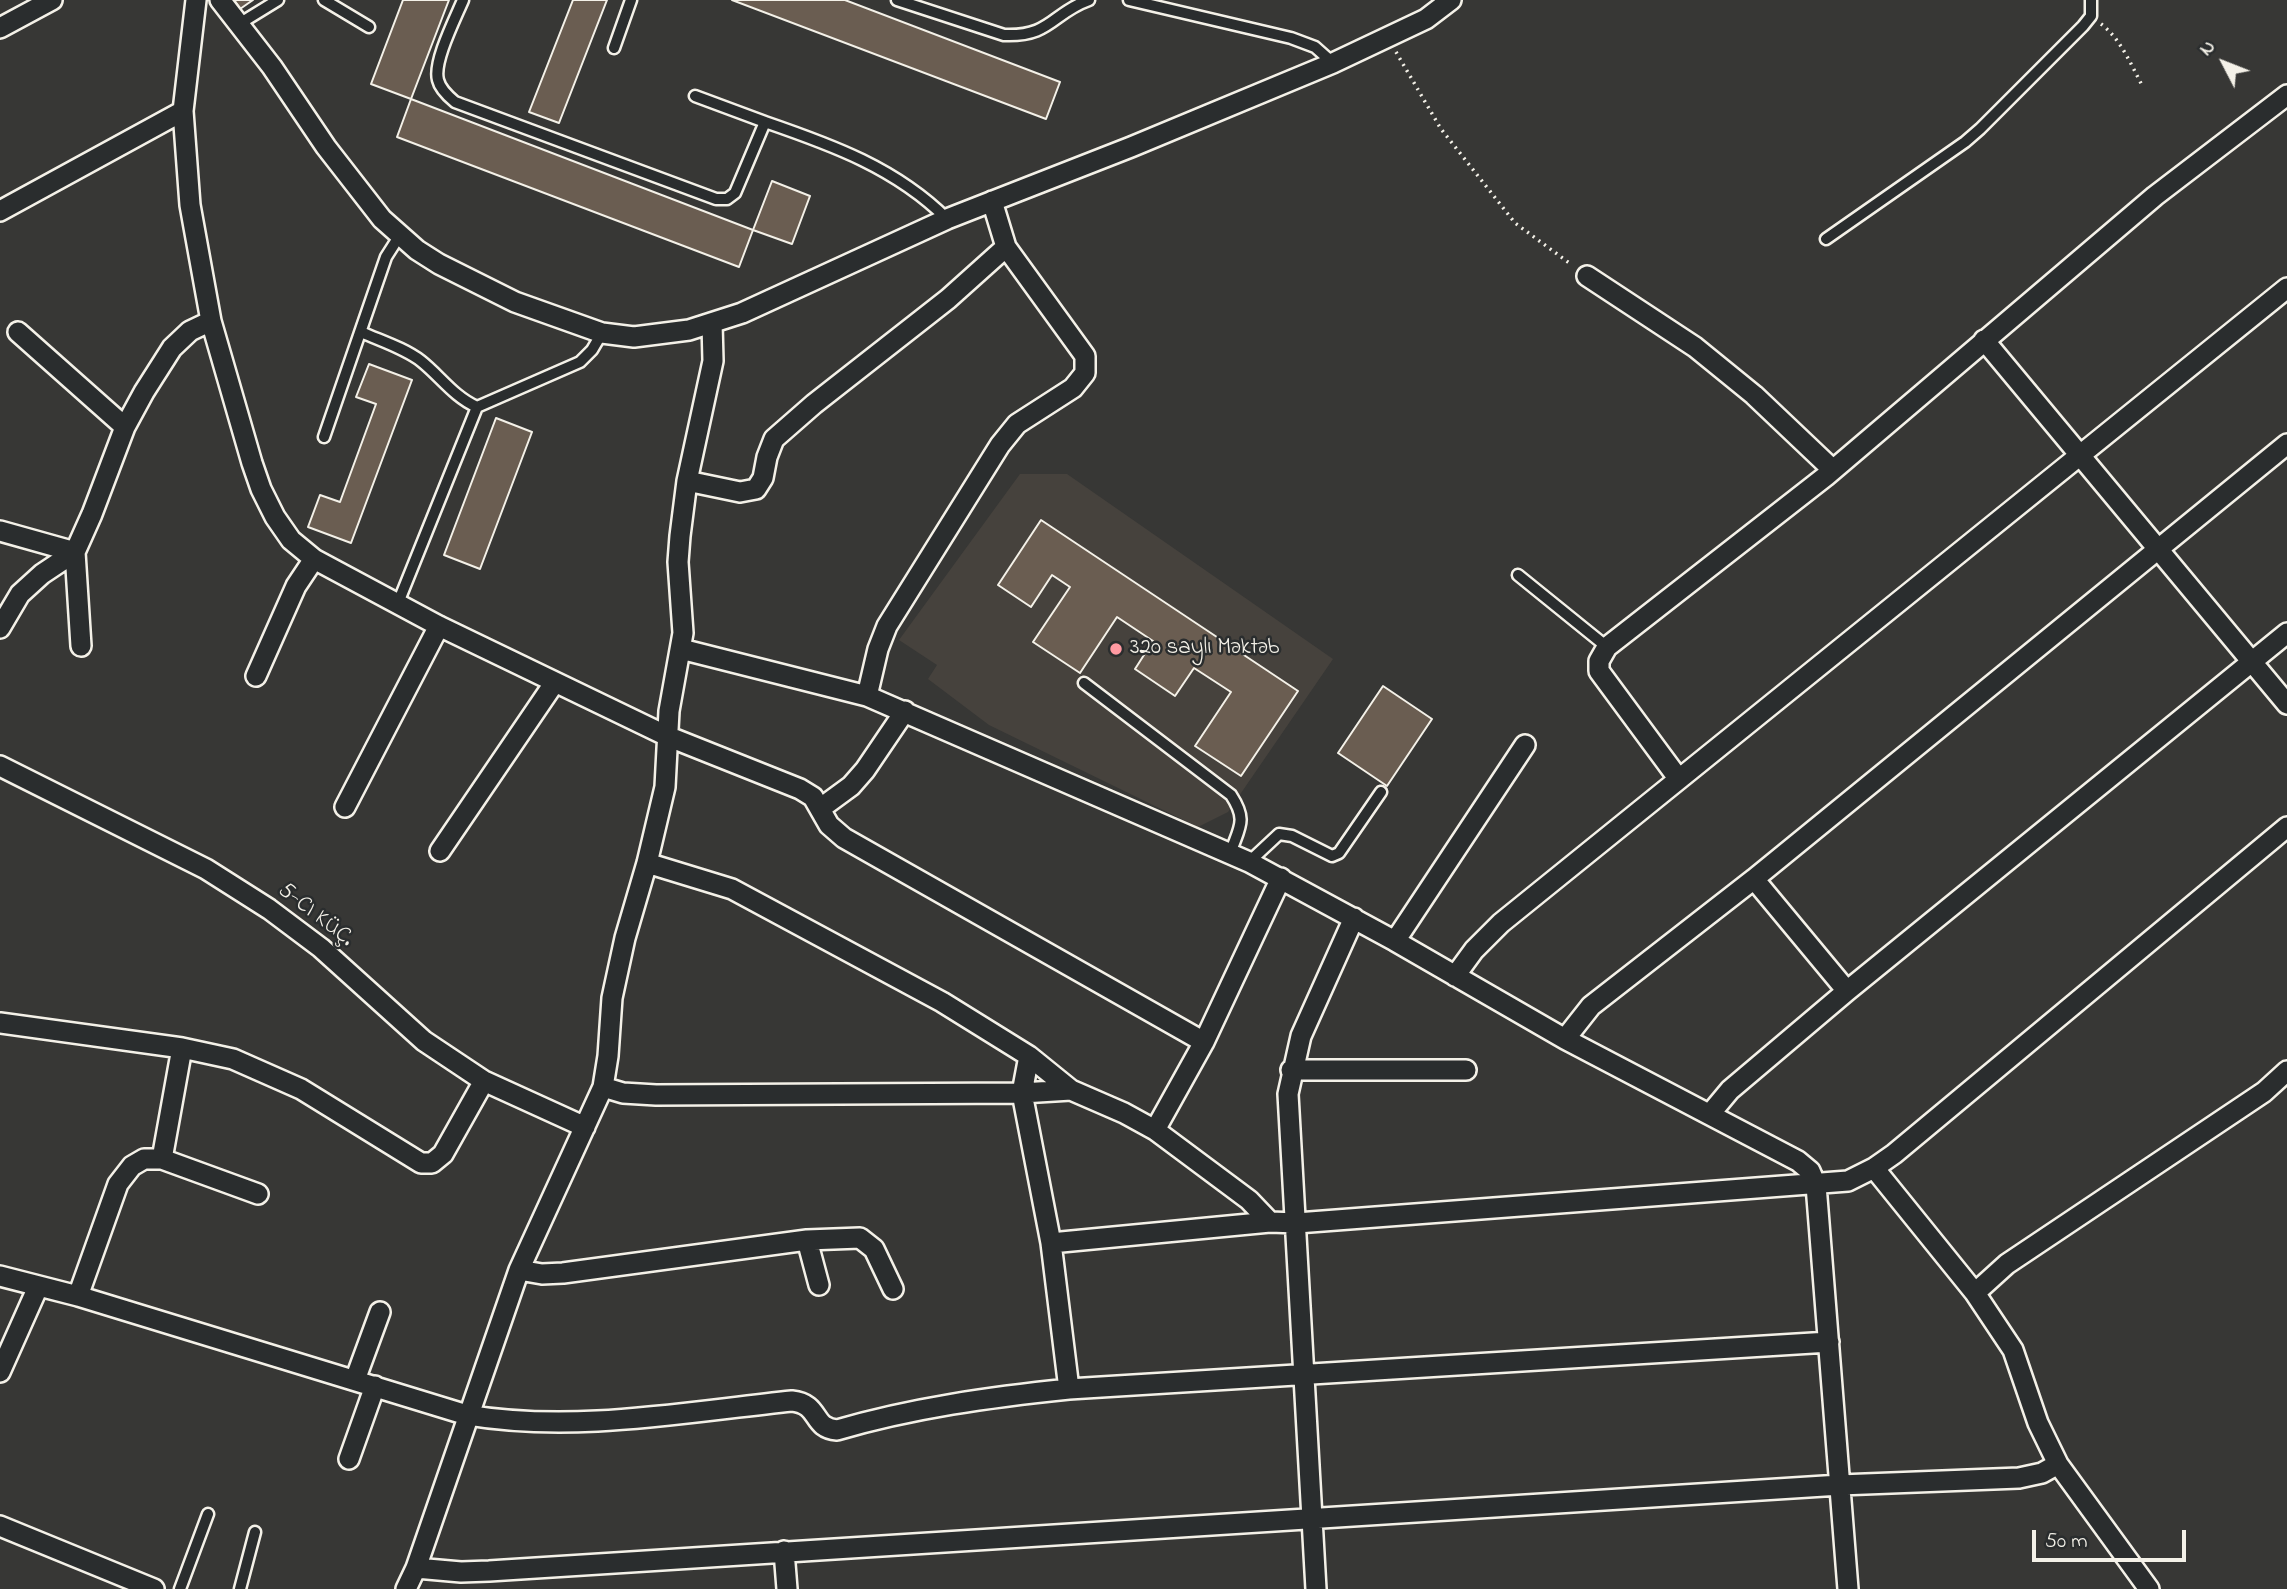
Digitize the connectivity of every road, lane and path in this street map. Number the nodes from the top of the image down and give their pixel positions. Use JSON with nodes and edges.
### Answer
{"nodes":[{"id":1,"x":51,"y":0,"type":"edge"},
{"id":2,"x":196,"y":0,"type":"edge"},
{"id":3,"x":220,"y":0,"type":"edge"},
{"id":4,"x":278,"y":0,"type":"edge"},
{"id":5,"x":324,"y":0,"type":"edge"},
{"id":6,"x":463,"y":0,"type":"edge"},
{"id":7,"x":631,"y":0,"type":"edge"},
{"id":8,"x":897,"y":0,"type":"edge"},
{"id":9,"x":1089,"y":0,"type":"edge"},
{"id":10,"x":1129,"y":0,"type":"edge"},
{"id":11,"x":1451,"y":0,"type":"edge"},
{"id":12,"x":2091,"y":0,"type":"edge"},
{"id":13,"x":2091,"y":16,"type":"junction"},
{"id":14,"x":239,"y":24,"type":"junction"},
{"id":15,"x":369,"y":27,"type":"dead end"},
{"id":16,"x":0,"y":28,"type":"edge"},
{"id":17,"x":1388,"y":39,"type":"junction"},
{"id":18,"x":614,"y":48,"type":"dead end"},
{"id":19,"x":1333,"y":63,"type":"junction"},
{"id":20,"x":2143,"y":87,"type":"dead end"},
{"id":21,"x":2287,"y":95,"type":"edge"},
{"id":22,"x":695,"y":96,"type":"dead end"},
{"id":23,"x":183,"y":111,"type":"junction"},
{"id":24,"x":765,"y":122,"type":"junction"},
{"id":25,"x":992,"y":201,"type":"junction"},
{"id":26,"x":0,"y":211,"type":"edge"},
{"id":27,"x":947,"y":219,"type":"junction"},
{"id":28,"x":400,"y":235,"type":"junction"},
{"id":29,"x":1826,"y":239,"type":"dead end"},
{"id":30,"x":1006,"y":247,"type":"junction"},
{"id":31,"x":1587,"y":276,"type":"joint"},
{"id":32,"x":2287,"y":288,"type":"edge"},
{"id":33,"x":211,"y":321,"type":"junction"},
{"id":34,"x":712,"y":323,"type":"junction"},
{"id":35,"x":18,"y":332,"type":"dead end"},
{"id":36,"x":361,"y":332,"type":"junction"},
{"id":37,"x":602,"y":333,"type":"junction"},
{"id":38,"x":1984,"y":340,"type":"junction"},
{"id":39,"x":477,"y":407,"type":"junction"},
{"id":40,"x":125,"y":427,"type":"junction"},
{"id":41,"x":324,"y":438,"type":"dead end"},
{"id":42,"x":2287,"y":444,"type":"edge"},
{"id":43,"x":2081,"y":456,"type":"junction"},
{"id":44,"x":1833,"y":470,"type":"junction"},
{"id":45,"x":687,"y":481,"type":"junction"},
{"id":46,"x":0,"y":531,"type":"edge"},
{"id":47,"x":2160,"y":548,"type":"junction"},
{"id":48,"x":75,"y":552,"type":"junction"},
{"id":49,"x":314,"y":559,"type":"junction"},
{"id":50,"x":1518,"y":575,"type":"dead end"},
{"id":51,"x":398,"y":603,"type":"junction"},
{"id":52,"x":439,"y":626,"type":"junction"},
{"id":53,"x":0,"y":628,"type":"edge"},
{"id":54,"x":2287,"y":633,"type":"edge"},
{"id":55,"x":81,"y":646,"type":"dead end"},
{"id":56,"x":1607,"y":648,"type":"junction"},
{"id":57,"x":681,"y":649,"type":"junction"},
{"id":58,"x":2253,"y":661,"type":"junction"},
{"id":59,"x":256,"y":676,"type":"dead end"},
{"id":60,"x":555,"y":682,"type":"junction"},
{"id":61,"x":1084,"y":683,"type":"dead end"},
{"id":62,"x":867,"y":696,"type":"junction"},
{"id":63,"x":2287,"y":704,"type":"edge"},
{"id":64,"x":905,"y":711,"type":"junction"},
{"id":65,"x":667,"y":736,"type":"junction"},
{"id":66,"x":1525,"y":745,"type":"dead end"},
{"id":67,"x":0,"y":766,"type":"edge"},
{"id":68,"x":1678,"y":778,"type":"junction"},
{"id":69,"x":1381,"y":792,"type":"dead end"},
{"id":70,"x":345,"y":807,"type":"dead end"},
{"id":71,"x":821,"y":808,"type":"junction"},
{"id":72,"x":2287,"y":827,"type":"edge"},
{"id":73,"x":440,"y":851,"type":"dead end"},
{"id":74,"x":1230,"y":854,"type":"junction"},
{"id":75,"x":1249,"y":862,"type":"junction"},
{"id":76,"x":647,"y":863,"type":"junction"},
{"id":77,"x":1281,"y":878,"type":"junction"},
{"id":78,"x":1754,"y":879,"type":"junction"},
{"id":79,"x":1354,"y":918,"type":"junction"},
{"id":80,"x":1395,"y":941,"type":"junction"},
{"id":81,"x":1455,"y":976,"type":"junction"},
{"id":82,"x":1847,"y":991,"type":"junction"},
{"id":83,"x":0,"y":1023,"type":"edge"},
{"id":84,"x":1566,"y":1039,"type":"junction"},
{"id":85,"x":1203,"y":1042,"type":"junction"},
{"id":86,"x":182,"y":1048,"type":"junction"},
{"id":87,"x":1029,"y":1056,"type":"junction"},
{"id":88,"x":1292,"y":1070,"type":"junction"},
{"id":89,"x":1466,"y":1070,"type":"dead end"},
{"id":90,"x":2287,"y":1071,"type":"edge"},
{"id":91,"x":484,"y":1080,"type":"junction"},
{"id":92,"x":603,"y":1087,"type":"junction"},
{"id":93,"x":1071,"y":1090,"type":"junction"},
{"id":94,"x":1022,"y":1093,"type":"junction"},
{"id":95,"x":1710,"y":1114,"type":"junction"},
{"id":96,"x":585,"y":1126,"type":"junction"},
{"id":97,"x":1155,"y":1130,"type":"junction"},
{"id":98,"x":162,"y":1159,"type":"junction"},
{"id":99,"x":1874,"y":1168,"type":"junction"},
{"id":100,"x":1816,"y":1185,"type":"junction"},
{"id":101,"x":258,"y":1194,"type":"dead end"},
{"id":102,"x":1270,"y":1222,"type":"junction"},
{"id":103,"x":1297,"y":1223,"type":"junction"},
{"id":104,"x":807,"y":1240,"type":"junction"},
{"id":105,"x":1051,"y":1243,"type":"junction"},
{"id":106,"x":519,"y":1270,"type":"junction"},
{"id":107,"x":0,"y":1276,"type":"edge"},
{"id":108,"x":820,"y":1284,"type":"dead end"},
{"id":109,"x":38,"y":1287,"type":"junction"},
{"id":110,"x":893,"y":1289,"type":"dead end"},
{"id":111,"x":1975,"y":1293,"type":"junction"},
{"id":112,"x":78,"y":1296,"type":"junction"},
{"id":113,"x":380,"y":1312,"type":"dead end"},
{"id":114,"x":1829,"y":1342,"type":"junction"},
{"id":115,"x":0,"y":1372,"type":"edge"},
{"id":116,"x":1304,"y":1374,"type":"junction"},
{"id":117,"x":355,"y":1380,"type":"junction"},
{"id":118,"x":375,"y":1386,"type":"junction"},
{"id":119,"x":1069,"y":1389,"type":"junction"},
{"id":120,"x":467,"y":1415,"type":"junction"},
{"id":121,"x":349,"y":1459,"type":"dead end"},
{"id":122,"x":2058,"y":1464,"type":"junction"},
{"id":123,"x":1840,"y":1485,"type":"junction"},
{"id":124,"x":208,"y":1514,"type":"dead end"},
{"id":125,"x":1312,"y":1519,"type":"junction"},
{"id":126,"x":0,"y":1526,"type":"edge"},
{"id":127,"x":255,"y":1532,"type":"dead end"},
{"id":128,"x":784,"y":1551,"type":"junction"},
{"id":129,"x":416,"y":1568,"type":"junction"},
{"id":130,"x":154,"y":1589,"type":"edge"},
{"id":131,"x":180,"y":1589,"type":"edge"},
{"id":132,"x":240,"y":1589,"type":"edge"},
{"id":133,"x":407,"y":1589,"type":"edge"},
{"id":134,"x":787,"y":1589,"type":"edge"},
{"id":135,"x":1316,"y":1589,"type":"edge"},
{"id":136,"x":1848,"y":1589,"type":"edge"},
{"id":137,"x":2149,"y":1589,"type":"edge"}],
"edges":[{"from":1,"to":16,"type":"street"},
{"from":2,"to":23,"type":"street"},
{"from":3,"to":14,"type":"street"},
{"from":4,"to":14,"type":"lane"},
{"from":5,"to":15,"type":"lane"},
{"from":6,"to":24,"type":"lane"},
{"from":7,"to":18,"type":"lane"},
{"from":8,"to":9,"type":"lane"},
{"from":10,"to":19,"type":"lane"},
{"from":11,"to":17,"type":"street"},
{"from":12,"to":13,"type":"lane"},
{"from":13,"to":20,"type":"path"},
{"from":13,"to":29,"type":"lane"},
{"from":14,"to":28,"type":"street"},
{"from":17,"to":19,"type":"street"},
{"from":17,"to":31,"type":"path"},
{"from":19,"to":25,"type":"street"},
{"from":21,"to":38,"type":"street"},
{"from":22,"to":24,"type":"lane"},
{"from":23,"to":26,"type":"street"},
{"from":23,"to":33,"type":"street"},
{"from":24,"to":27,"type":"lane"},
{"from":25,"to":27,"type":"street"},
{"from":25,"to":30,"type":"street"},
{"from":27,"to":34,"type":"street"},
{"from":28,"to":36,"type":"lane"},
{"from":28,"to":37,"type":"street"},
{"from":30,"to":45,"type":"street"},
{"from":30,"to":62,"type":"street"},
{"from":31,"to":44,"type":"street"},
{"from":32,"to":43,"type":"street"},
{"from":33,"to":40,"type":"street"},
{"from":33,"to":49,"type":"street"},
{"from":34,"to":37,"type":"street"},
{"from":34,"to":45,"type":"street"},
{"from":35,"to":40,"type":"street"},
{"from":36,"to":39,"type":"lane"},
{"from":36,"to":41,"type":"lane"},
{"from":37,"to":39,"type":"lane"},
{"from":38,"to":43,"type":"street"},
{"from":38,"to":44,"type":"street"},
{"from":39,"to":51,"type":"lane"},
{"from":40,"to":48,"type":"street"},
{"from":42,"to":47,"type":"street"},
{"from":43,"to":47,"type":"street"},
{"from":43,"to":68,"type":"street"},
{"from":44,"to":56,"type":"street"},
{"from":45,"to":57,"type":"street"},
{"from":46,"to":48,"type":"street"},
{"from":47,"to":58,"type":"street"},
{"from":47,"to":78,"type":"street"},
{"from":48,"to":53,"type":"street"},
{"from":48,"to":55,"type":"street"},
{"from":49,"to":51,"type":"street"},
{"from":49,"to":59,"type":"street"},
{"from":50,"to":56,"type":"lane"},
{"from":51,"to":52,"type":"street"},
{"from":52,"to":60,"type":"street"},
{"from":52,"to":70,"type":"street"},
{"from":54,"to":58,"type":"street"},
{"from":56,"to":68,"type":"street"},
{"from":57,"to":62,"type":"street"},
{"from":57,"to":65,"type":"street"},
{"from":58,"to":63,"type":"street"},
{"from":58,"to":82,"type":"street"},
{"from":60,"to":65,"type":"street"},
{"from":60,"to":73,"type":"street"},
{"from":61,"to":74,"type":"lane"},
{"from":62,"to":64,"type":"street"},
{"from":64,"to":71,"type":"street"},
{"from":64,"to":74,"type":"street"},
{"from":65,"to":71,"type":"street"},
{"from":65,"to":76,"type":"street"},
{"from":66,"to":80,"type":"street"},
{"from":67,"to":91,"type":"street","name":"5-CI KÜÇ."},
{"from":68,"to":81,"type":"street"},
{"from":69,"to":75,"type":"lane"},
{"from":71,"to":85,"type":"street"},
{"from":72,"to":99,"type":"street"},
{"from":74,"to":75,"type":"street"},
{"from":75,"to":77,"type":"street"},
{"from":76,"to":87,"type":"street"},
{"from":76,"to":92,"type":"street"},
{"from":77,"to":79,"type":"street"},
{"from":77,"to":85,"type":"street"},
{"from":78,"to":82,"type":"street"},
{"from":78,"to":84,"type":"street"},
{"from":79,"to":80,"type":"street"},
{"from":79,"to":88,"type":"street"},
{"from":80,"to":81,"type":"street"},
{"from":81,"to":84,"type":"street"},
{"from":82,"to":95,"type":"street"},
{"from":83,"to":86,"type":"street"},
{"from":84,"to":95,"type":"street"},
{"from":85,"to":97,"type":"street"},
{"from":86,"to":91,"type":"street"},
{"from":86,"to":98,"type":"street"},
{"from":87,"to":93,"type":"street"},
{"from":87,"to":94,"type":"street"},
{"from":88,"to":89,"type":"street"},
{"from":88,"to":103,"type":"street"},
{"from":90,"to":111,"type":"street"},
{"from":91,"to":96,"type":"street","name":"5-CI KÜÇ."},
{"from":92,"to":94,"type":"street"},
{"from":92,"to":96,"type":"street"},
{"from":93,"to":94,"type":"street"},
{"from":93,"to":97,"type":"street"},
{"from":94,"to":105,"type":"street"},
{"from":95,"to":100,"type":"street"},
{"from":96,"to":106,"type":"street"},
{"from":97,"to":102,"type":"street"},
{"from":98,"to":101,"type":"street"},
{"from":98,"to":112,"type":"street"},
{"from":99,"to":100,"type":"street"},
{"from":99,"to":111,"type":"street"},
{"from":100,"to":103,"type":"street"},
{"from":100,"to":114,"type":"street"},
{"from":102,"to":103,"type":"street"},
{"from":102,"to":105,"type":"street"},
{"from":103,"to":116,"type":"street"},
{"from":104,"to":106,"type":"street"},
{"from":104,"to":108,"type":"street"},
{"from":104,"to":110,"type":"street"},
{"from":105,"to":119,"type":"street"},
{"from":106,"to":120,"type":"street"},
{"from":107,"to":109,"type":"street"},
{"from":109,"to":112,"type":"street"},
{"from":109,"to":115,"type":"street"},
{"from":111,"to":122,"type":"street"},
{"from":112,"to":117,"type":"street"},
{"from":113,"to":117,"type":"street"},
{"from":114,"to":116,"type":"street"},
{"from":114,"to":123,"type":"street"},
{"from":116,"to":119,"type":"street"},
{"from":116,"to":125,"type":"street"},
{"from":117,"to":118,"type":"street"},
{"from":118,"to":120,"type":"street"},
{"from":118,"to":121,"type":"street"},
{"from":119,"to":120,"type":"street"},
{"from":120,"to":129,"type":"street"},
{"from":122,"to":123,"type":"street"},
{"from":122,"to":137,"type":"street"},
{"from":123,"to":125,"type":"street"},
{"from":123,"to":136,"type":"street"},
{"from":124,"to":131,"type":"lane"},
{"from":125,"to":128,"type":"street"},
{"from":125,"to":135,"type":"street"},
{"from":126,"to":130,"type":"street"},
{"from":127,"to":132,"type":"lane"},
{"from":128,"to":129,"type":"street"},
{"from":128,"to":134,"type":"street"},
{"from":129,"to":133,"type":"street"}]}
